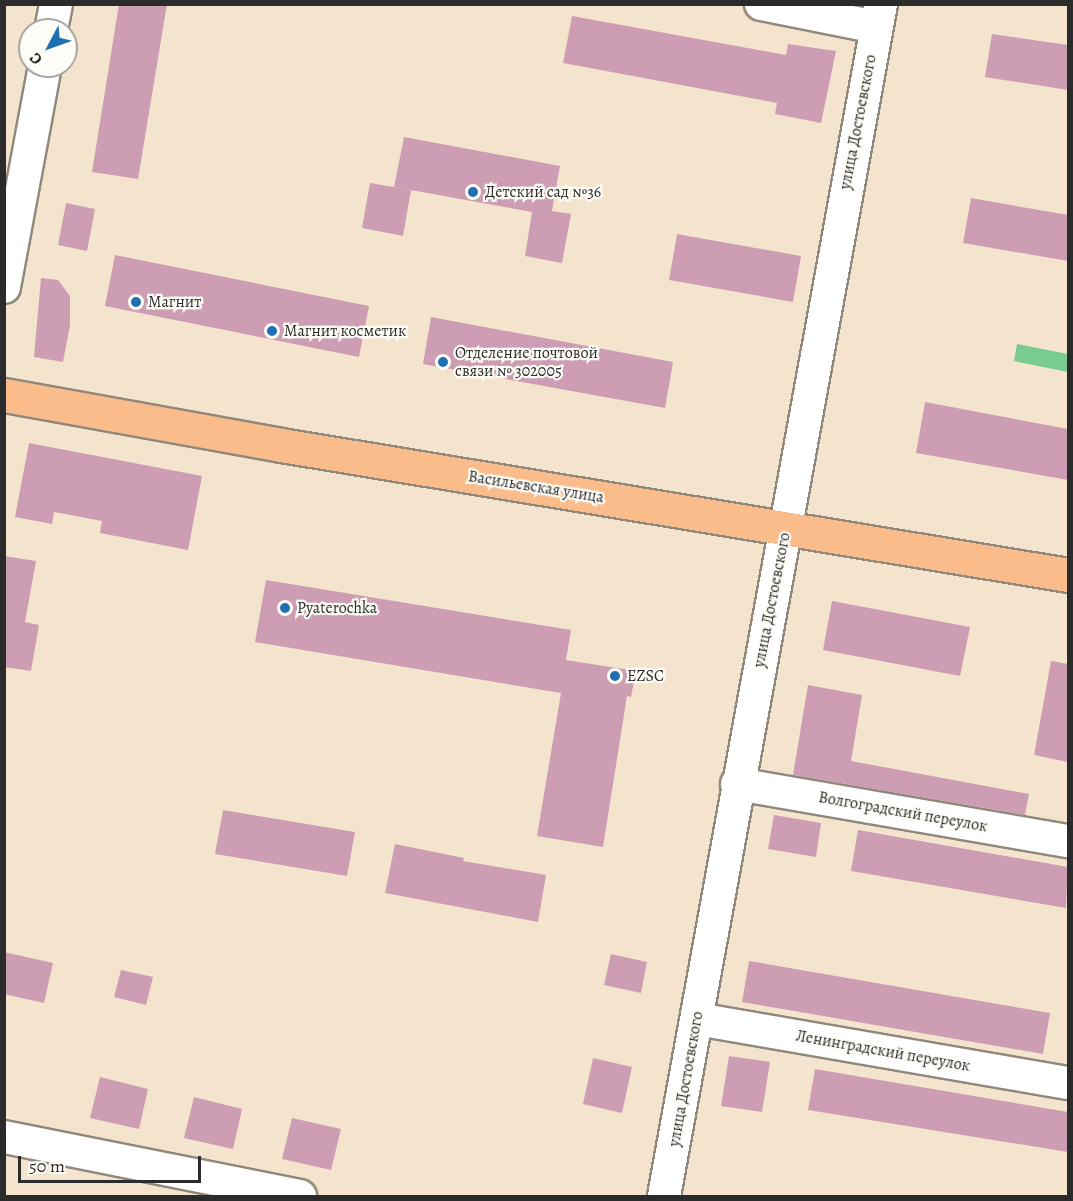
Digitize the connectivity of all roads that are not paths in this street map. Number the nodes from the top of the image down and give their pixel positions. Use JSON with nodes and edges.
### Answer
{"nodes":[{"id":1,"x":761,"y":4,"type":"edge"},
{"id":2,"x":878,"y":16,"type":"edge"},
{"id":3,"x":43,"y":78,"type":"edge"},
{"id":4,"x":4,"y":287,"type":"edge"},
{"id":5,"x":4,"y":395,"type":"edge"},
{"id":6,"x":787,"y":527,"type":"junction"},
{"id":7,"x":1068,"y":575,"type":"edge"},
{"id":8,"x":737,"y":784,"type":"junction"},
{"id":9,"x":1068,"y":841,"type":"edge"},
{"id":10,"x":697,"y":1019,"type":"junction"},
{"id":11,"x":1068,"y":1083,"type":"edge"},
{"id":12,"x":4,"y":1137,"type":"edge"},
{"id":13,"x":251,"y":1192,"type":"edge"},
{"id":14,"x":300,"y":1197,"type":"edge"},
{"id":15,"x":664,"y":1197,"type":"edge"}],
"edges":[{"from":1,"to":2,"type":"street"},
{"from":2,"to":6,"type":"street","name":"улица Достоевского"},
{"from":3,"to":4,"type":"street"},
{"from":5,"to":6,"type":"main road","name":"Васильевская улица"},
{"from":6,"to":7,"type":"main road","name":"Васильевская улица"},
{"from":6,"to":8,"type":"street","name":"улица Достоевского"},
{"from":8,"to":9,"type":"street","name":"Волгоградский переулок"},
{"from":8,"to":10,"type":"street","name":"улица Достоевского"},
{"from":10,"to":11,"type":"street","name":"Ленинградский переулок"},
{"from":10,"to":15,"type":"street","name":"улица Достоевского"},
{"from":12,"to":13,"type":"street"},
{"from":13,"to":14,"type":"street"}]}
